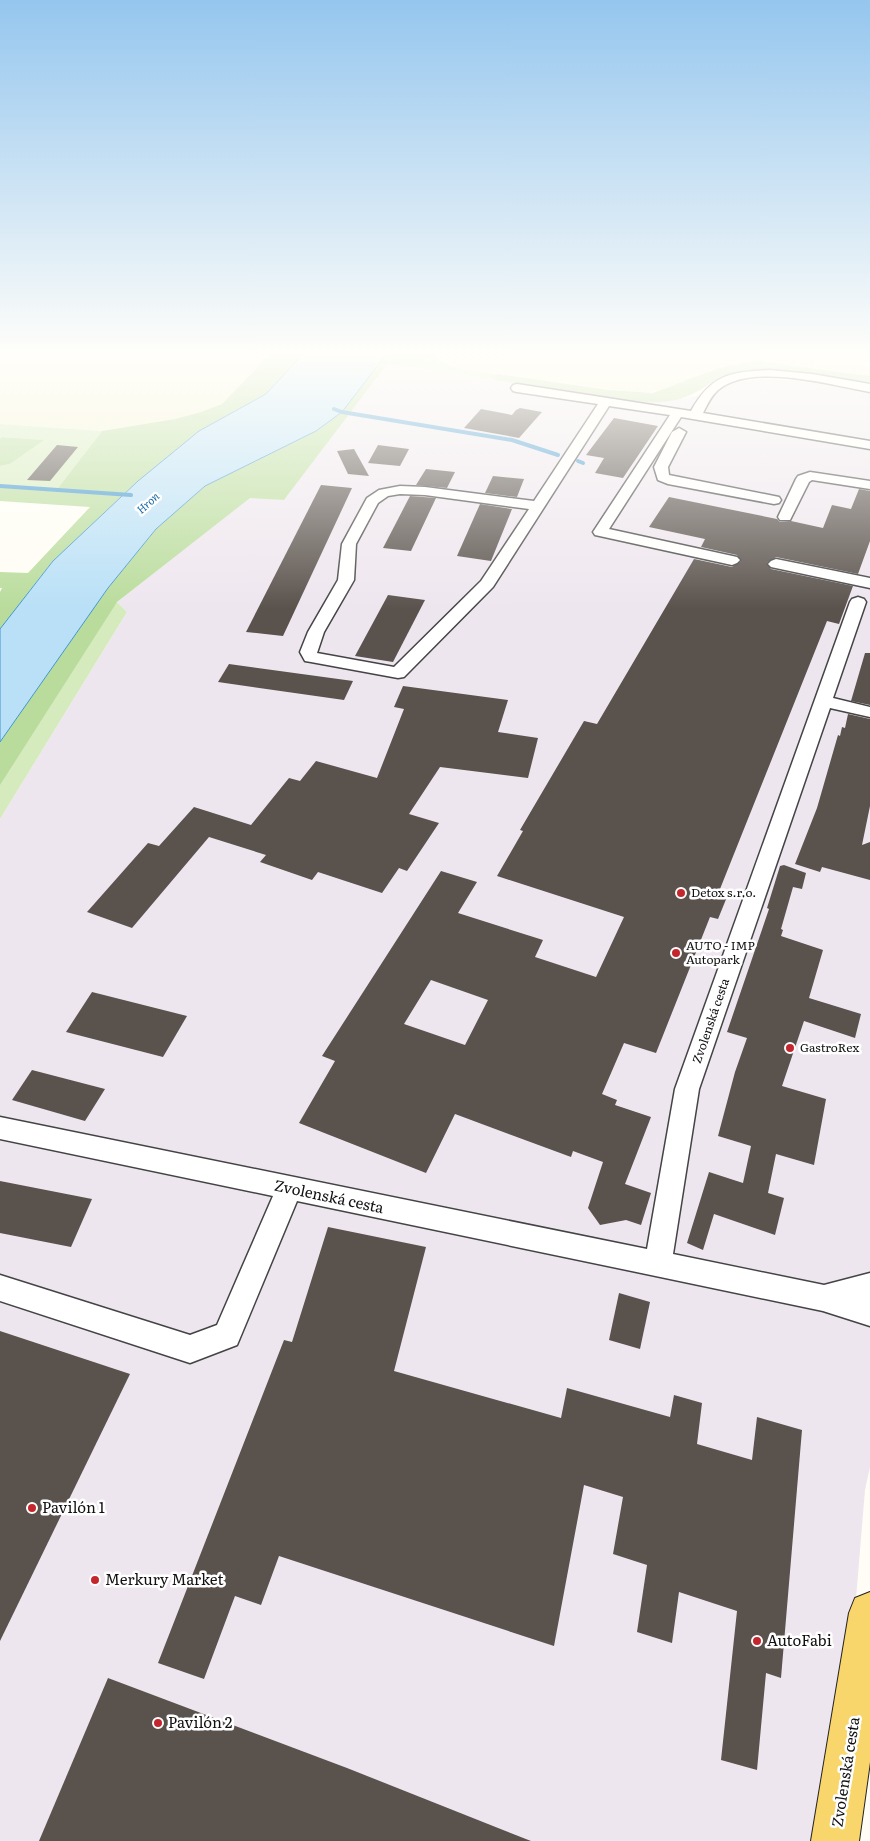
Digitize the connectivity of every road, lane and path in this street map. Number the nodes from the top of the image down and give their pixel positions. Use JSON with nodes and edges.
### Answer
{"nodes":[{"id":1,"x":582,"y":438,"type":"edge"},
{"id":2,"x":669,"y":438,"type":"edge"},
{"id":3,"x":675,"y":438,"type":"edge"},
{"id":4,"x":833,"y":438,"type":"edge"},
{"id":5,"x":870,"y":444,"type":"edge"},
{"id":6,"x":870,"y":485,"type":"edge"},
{"id":7,"x":774,"y":500,"type":"dead end"},
{"id":8,"x":541,"y":502,"type":"junction"},
{"id":9,"x":785,"y":517,"type":"dead end"},
{"id":10,"x":732,"y":560,"type":"dead end"},
{"id":11,"x":776,"y":564,"type":"dead end"},
{"id":12,"x":870,"y":583,"type":"edge"},
{"id":13,"x":858,"y":602,"type":"dead end"},
{"id":14,"x":824,"y":701,"type":"junction"},
{"id":15,"x":870,"y":712,"type":"edge"},
{"id":16,"x":2,"y":1133,"type":"edge"},
{"id":17,"x":289,"y":1189,"type":"junction"},
{"id":18,"x":658,"y":1265,"type":"junction"},
{"id":19,"x":870,"y":1286,"type":"edge"},
{"id":20,"x":0,"y":1288,"type":"edge"},
{"id":21,"x":823,"y":1298,"type":"junction"},
{"id":22,"x":870,"y":1313,"type":"edge"},
{"id":23,"x":870,"y":1613,"type":"edge"},
{"id":24,"x":835,"y":1841,"type":"edge"}],
"edges":[{"from":1,"to":8,"type":"street"},
{"from":2,"to":10,"type":"street"},
{"from":3,"to":7,"type":"street"},
{"from":4,"to":5,"type":"street"},
{"from":6,"to":9,"type":"street"},
{"from":8,"to":8,"type":"street"},
{"from":11,"to":12,"type":"street"},
{"from":13,"to":14,"type":"street","name":"Zvolenská cesta"},
{"from":14,"to":15,"type":"street"},
{"from":14,"to":18,"type":"street","name":"Zvolenská cesta"},
{"from":16,"to":17,"type":"street","name":"Zvolenská cesta"},
{"from":17,"to":18,"type":"street","name":"Zvolenská cesta"},
{"from":17,"to":20,"type":"street"},
{"from":18,"to":21,"type":"street","name":"Zvolenská cesta"},
{"from":19,"to":21,"type":"street","name":"Zvolenská cesta"},
{"from":21,"to":22,"type":"street","name":"Zvolenská cesta"},
{"from":23,"to":24,"type":"main road","name":"Zvolenská cesta"}]}
